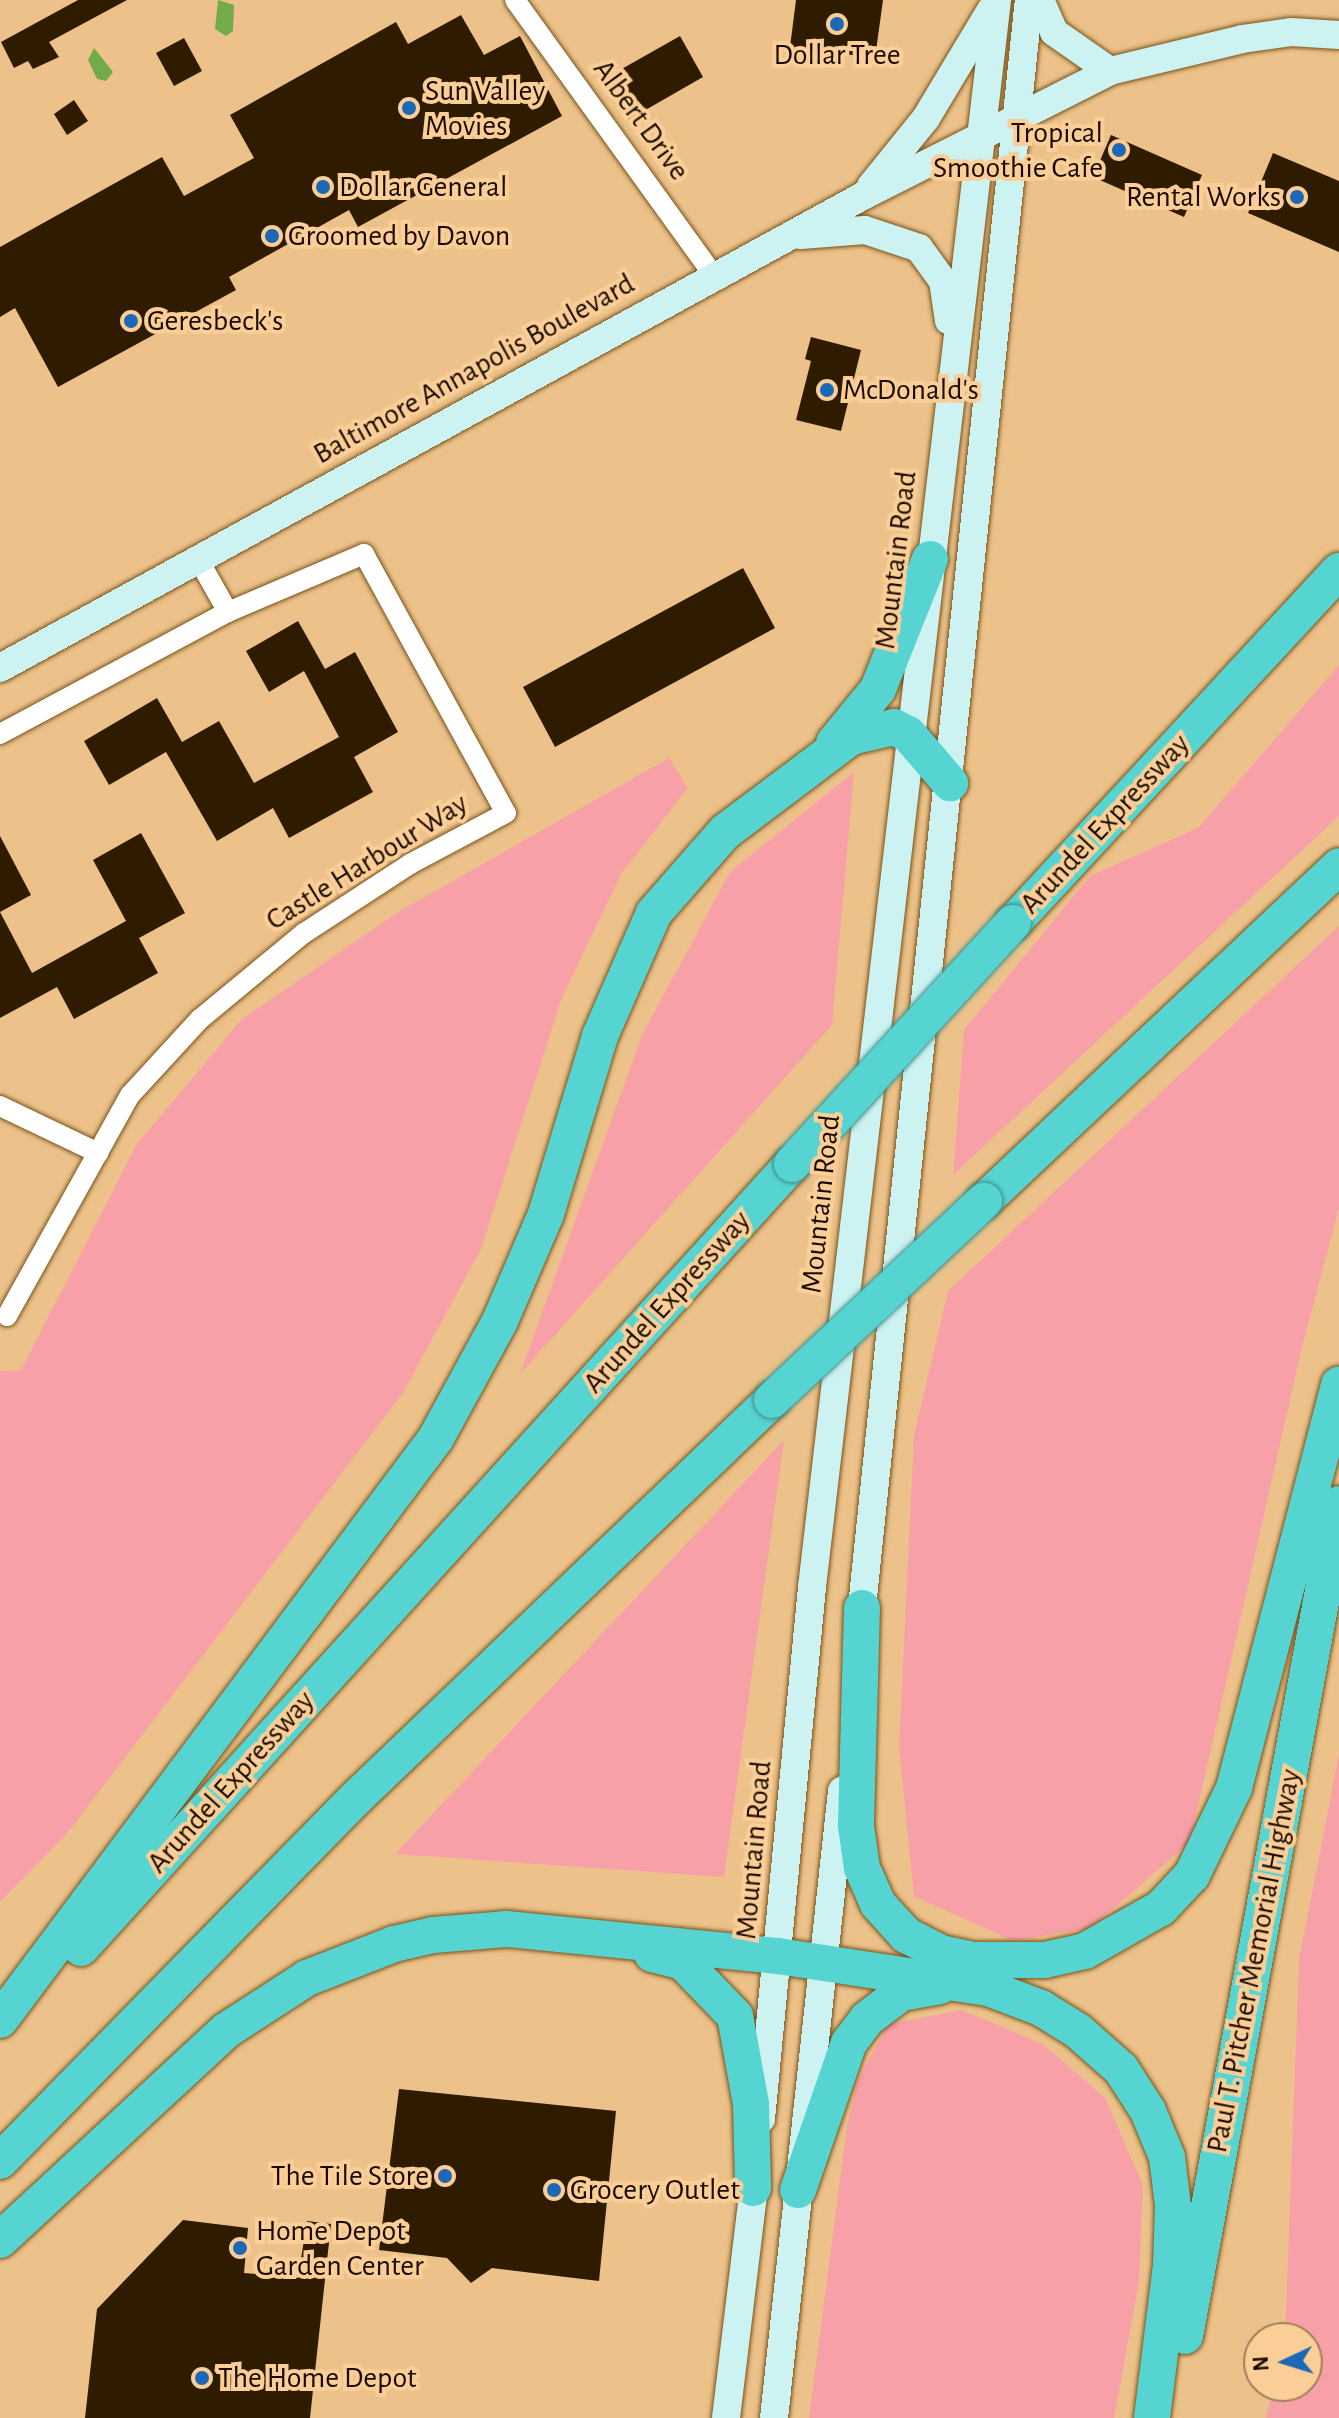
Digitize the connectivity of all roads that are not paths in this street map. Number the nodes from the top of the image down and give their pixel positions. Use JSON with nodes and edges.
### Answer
{"nodes":[{"id":1,"x":515,"y":0,"type":"edge"},
{"id":2,"x":1029,"y":0,"type":"edge"},
{"id":3,"x":1040,"y":0,"type":"edge"},
{"id":4,"x":996,"y":1,"type":"edge"},
{"id":5,"x":1339,"y":35,"type":"edge"},
{"id":6,"x":1110,"y":71,"type":"junction"},
{"id":7,"x":1016,"y":116,"type":"junction"},
{"id":8,"x":981,"y":133,"type":"junction"},
{"id":9,"x":863,"y":196,"type":"junction"},
{"id":10,"x":789,"y":236,"type":"junction"},
{"id":11,"x":715,"y":277,"type":"junction"},
{"id":12,"x":954,"y":358,"type":"junction"},
{"id":13,"x":198,"y":559,"type":"junction"},
{"id":14,"x":930,"y":559,"type":"junction"},
{"id":15,"x":1339,"y":571,"type":"edge"},
{"id":16,"x":228,"y":612,"type":"junction"},
{"id":17,"x":0,"y":668,"type":"edge"},
{"id":18,"x":0,"y":734,"type":"edge"},
{"id":19,"x":908,"y":734,"type":"junction"},
{"id":20,"x":827,"y":751,"type":"junction"},
{"id":21,"x":950,"y":783,"type":"junction"},
{"id":22,"x":1339,"y":866,"type":"edge"},
{"id":23,"x":0,"y":1106,"type":"edge"},
{"id":24,"x":98,"y":1153,"type":"junction"},
{"id":25,"x":7,"y":1316,"type":"dead end"},
{"id":26,"x":1339,"y":1384,"type":"edge"},
{"id":27,"x":1339,"y":1504,"type":"edge"},
{"id":28,"x":862,"y":1608,"type":"junction"},
{"id":29,"x":581,"y":1935,"type":"junction"},
{"id":30,"x":779,"y":1949,"type":"junction"},
{"id":31,"x":824,"y":1955,"type":"junction"},
{"id":32,"x":989,"y":1976,"type":"junction"},
{"id":33,"x":0,"y":2020,"type":"edge"},
{"id":34,"x":0,"y":2038,"type":"edge"},
{"id":35,"x":0,"y":2161,"type":"edge"},
{"id":36,"x":753,"y":2188,"type":"junction"},
{"id":37,"x":798,"y":2190,"type":"junction"},
{"id":38,"x":0,"y":2240,"type":"edge"},
{"id":39,"x":726,"y":2418,"type":"edge"},
{"id":40,"x":774,"y":2418,"type":"edge"},
{"id":41,"x":1152,"y":2418,"type":"edge"},
{"id":42,"x":1169,"y":2418,"type":"edge"}],
"edges":[{"from":1,"to":11,"type":"street","name":"Albert Drive"},
{"from":2,"to":7,"type":"main road"},
{"from":3,"to":6,"type":"main road"},
{"from":4,"to":8,"type":"main road","name":"Mountain Road"},
{"from":4,"to":9,"type":"main road"},
{"from":5,"to":6,"type":"main road","name":"Baltimore Annapolis Boulevard"},
{"from":6,"to":7,"type":"main road","name":"Baltimore Annapolis Boulevard"},
{"from":7,"to":8,"type":"main road","name":"Baltimore Annapolis Boulevard"},
{"from":7,"to":21,"type":"main road"},
{"from":8,"to":9,"type":"main road","name":"Baltimore Annapolis Boulevard"},
{"from":8,"to":12,"type":"main road","name":"Mountain Road"},
{"from":9,"to":10,"type":"main road","name":"Baltimore Annapolis Boulevard"},
{"from":10,"to":11,"type":"main road","name":"Baltimore Annapolis Boulevard"},
{"from":10,"to":12,"type":"main road"},
{"from":11,"to":13,"type":"main road","name":"Baltimore Annapolis Boulevard"},
{"from":12,"to":14,"type":"main road","name":"Mountain Road"},
{"from":13,"to":16,"type":"street"},
{"from":13,"to":17,"type":"main road","name":"Baltimore Annapolis Boulevard"},
{"from":14,"to":19,"type":"main road","name":"Mountain Road"},
{"from":14,"to":20,"type":"highway"},
{"from":15,"to":34,"type":"highway","name":"Arundel Expressway","bridge":true},
{"from":16,"to":18,"type":"street","name":"Castle Harbour Way"},
{"from":16,"to":24,"type":"street","name":"Castle Harbour Way"},
{"from":19,"to":20,"type":"highway"},
{"from":19,"to":21,"type":"highway"},
{"from":19,"to":30,"type":"main road","name":"Mountain Road"},
{"from":20,"to":33,"type":"highway"},
{"from":21,"to":28,"type":"main road"},
{"from":22,"to":35,"type":"highway","bridge":true},
{"from":23,"to":24,"type":"street"},
{"from":24,"to":25,"type":"street","name":"Castle Harbour Way"},
{"from":26,"to":32,"type":"highway"},
{"from":27,"to":42,"type":"highway","name":"Paul T. Pitcher Memorial Highway"},
{"from":28,"to":31,"type":"main road"},
{"from":28,"to":32,"type":"highway"},
{"from":29,"to":30,"type":"highway"},
{"from":29,"to":36,"type":"highway"},
{"from":29,"to":38,"type":"highway"},
{"from":30,"to":31,"type":"highway"},
{"from":30,"to":36,"type":"main road","name":"Mountain Road"},
{"from":31,"to":32,"type":"highway"},
{"from":31,"to":37,"type":"main road"},
{"from":32,"to":37,"type":"highway"},
{"from":32,"to":41,"type":"highway"},
{"from":36,"to":39,"type":"main road","name":"Mountain Road"},
{"from":37,"to":40,"type":"main road"}]}
